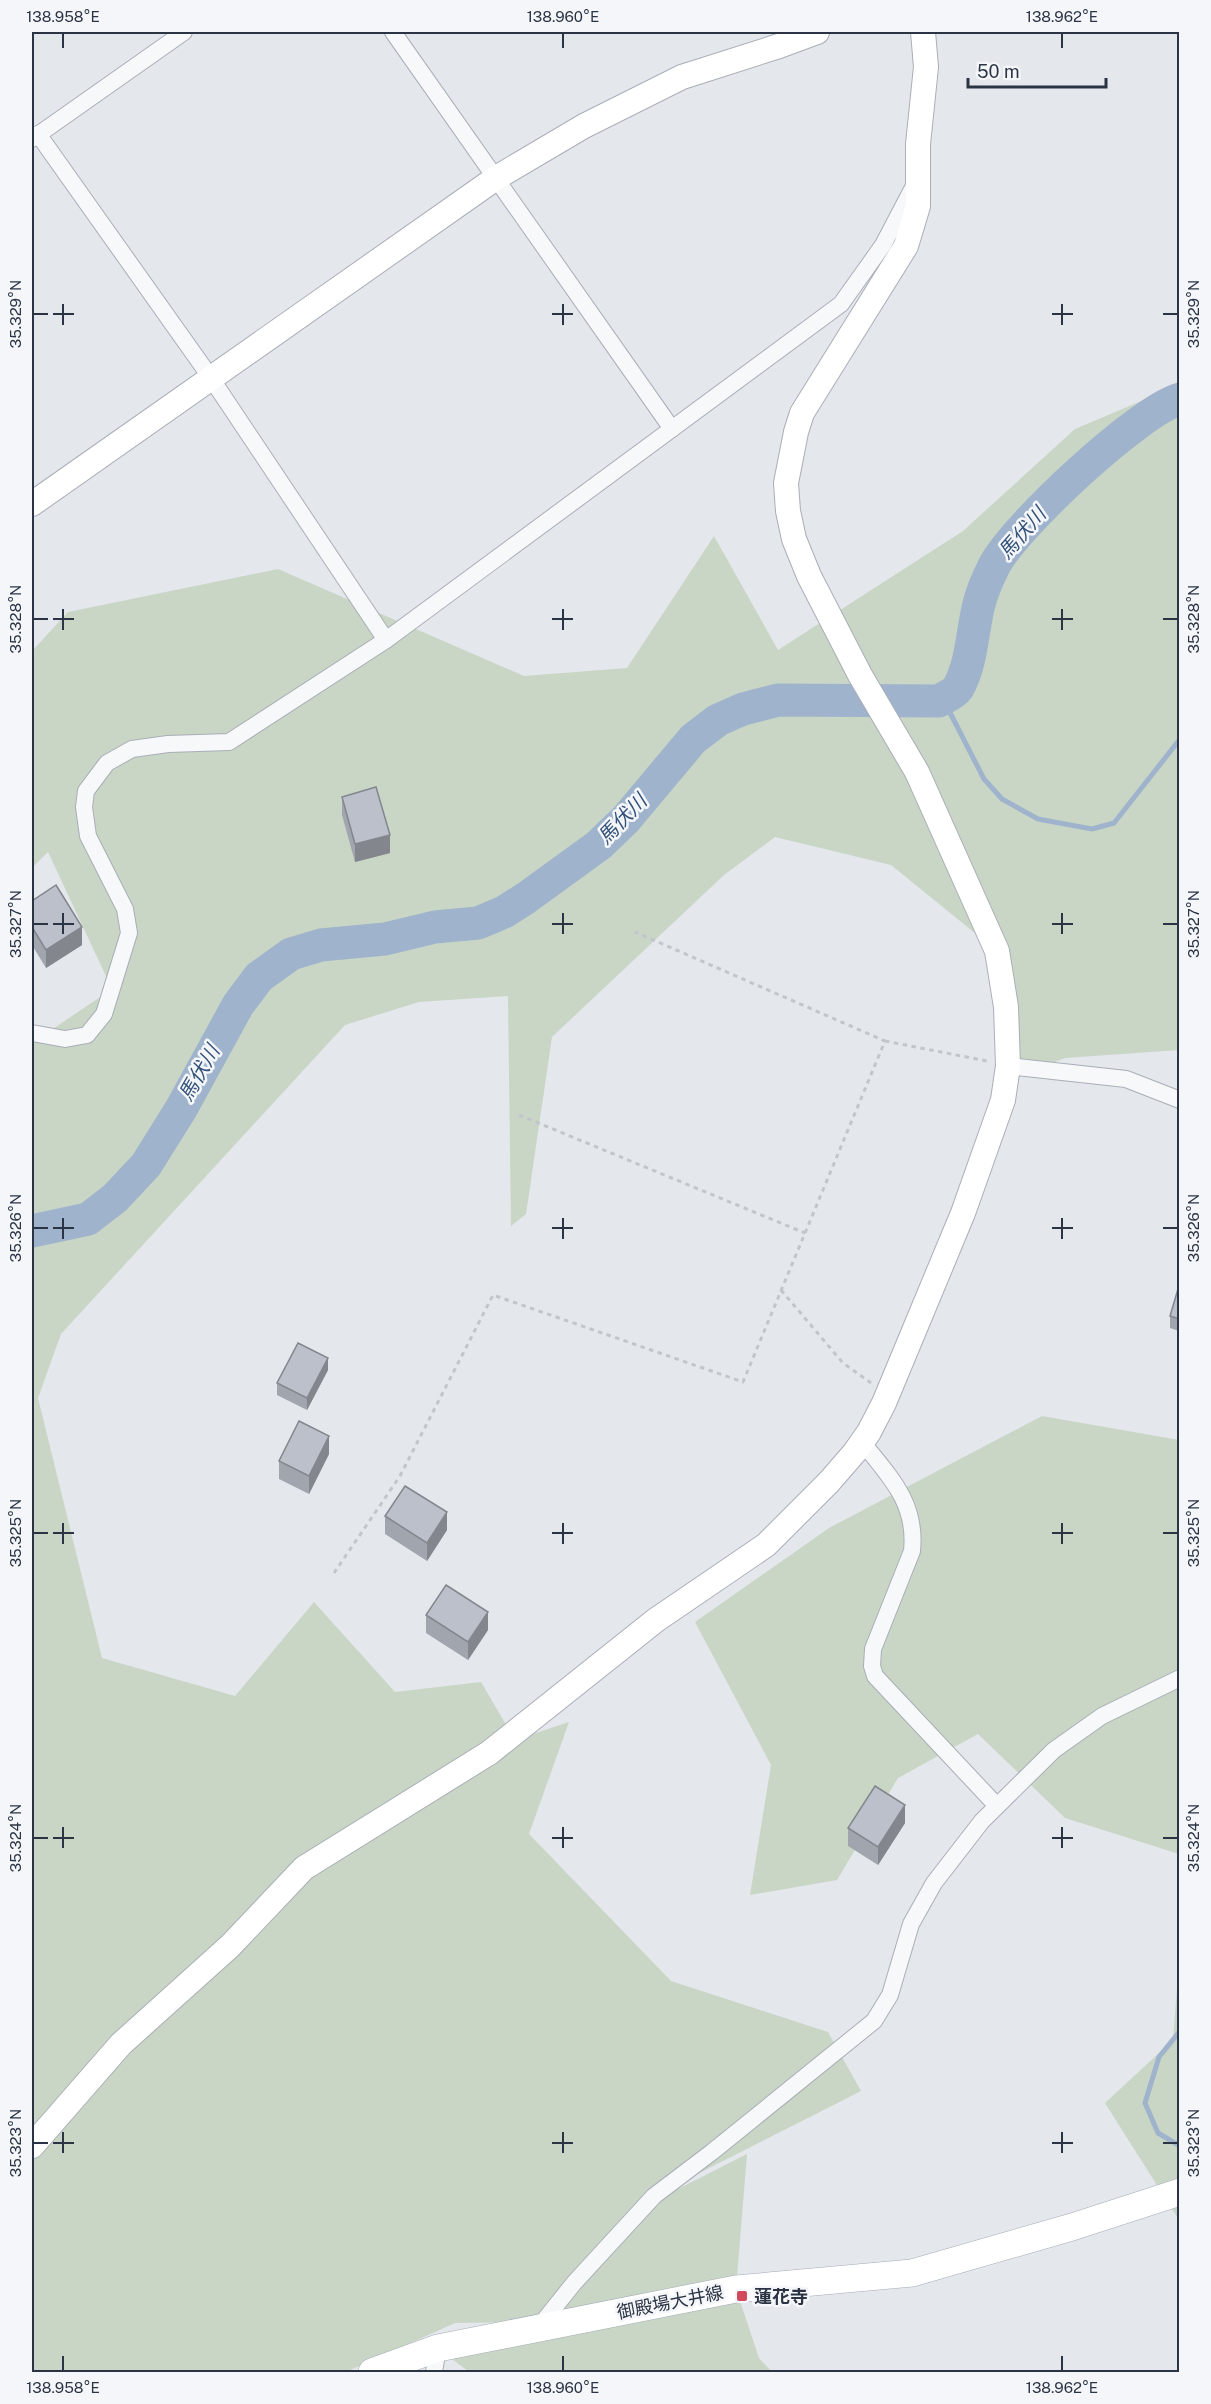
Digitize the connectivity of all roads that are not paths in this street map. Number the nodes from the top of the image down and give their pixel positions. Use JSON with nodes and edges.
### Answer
{"nodes":[{"id":1,"x":184,"y":32,"type":"edge"},
{"id":2,"x":393,"y":32,"type":"edge"},
{"id":3,"x":817,"y":32,"type":"edge"},
{"id":4,"x":923,"y":32,"type":"edge"},
{"id":5,"x":35,"y":136,"type":"edge"},
{"id":6,"x":919,"y":176,"type":"junction"},
{"id":7,"x":496,"y":178,"type":"junction"},
{"id":8,"x":211,"y":378,"type":"junction"},
{"id":9,"x":672,"y":429,"type":"junction"},
{"id":10,"x":32,"y":504,"type":"edge"},
{"id":11,"x":386,"y":640,"type":"junction"},
{"id":12,"x":32,"y":1034,"type":"edge"},
{"id":13,"x":1008,"y":1066,"type":"junction"},
{"id":14,"x":1179,"y":1100,"type":"edge"},
{"id":15,"x":862,"y":1442,"type":"junction"},
{"id":16,"x":1179,"y":1678,"type":"edge"},
{"id":17,"x":997,"y":1806,"type":"junction"},
{"id":18,"x":32,"y":2146,"type":"edge"},
{"id":19,"x":1179,"y":2192,"type":"edge"},
{"id":20,"x":538,"y":2328,"type":"junction"},
{"id":21,"x":436,"y":2360,"type":"edge"},
{"id":22,"x":372,"y":2373,"type":"edge"}],
"edges":[{"from":1,"to":5,"type":"street"},
{"from":2,"to":7,"type":"street"},
{"from":3,"to":7,"type":"street"},
{"from":4,"to":6,"type":"street"},
{"from":5,"to":8,"type":"street"},
{"from":6,"to":9,"type":"street"},
{"from":6,"to":13,"type":"street"},
{"from":7,"to":8,"type":"street"},
{"from":7,"to":9,"type":"street"},
{"from":8,"to":10,"type":"street"},
{"from":8,"to":11,"type":"street"},
{"from":9,"to":11,"type":"street"},
{"from":11,"to":12,"type":"street"},
{"from":13,"to":14,"type":"street"},
{"from":13,"to":15,"type":"street"},
{"from":15,"to":17,"type":"street"},
{"from":15,"to":18,"type":"street"},
{"from":16,"to":17,"type":"street"},
{"from":17,"to":20,"type":"street"},
{"from":19,"to":20,"type":"main road","name":"御殿場大井線"},
{"from":20,"to":21,"type":"main road","name":"御殿場大井線"},
{"from":21,"to":22,"type":"main road","name":"御殿場大井線"}]}
